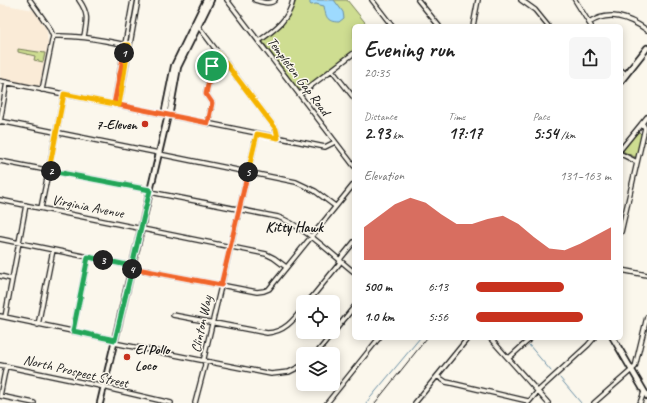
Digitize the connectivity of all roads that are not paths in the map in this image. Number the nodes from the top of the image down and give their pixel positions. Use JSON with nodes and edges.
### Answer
{"nodes":[{"id":1,"x":30,"y":0,"type":"edge"},
{"id":2,"x":79,"y":0,"type":"edge"},
{"id":3,"x":134,"y":0,"type":"edge"},
{"id":4,"x":138,"y":0,"type":"edge"},
{"id":5,"x":206,"y":0,"type":"edge"},
{"id":6,"x":210,"y":0,"type":"edge"},
{"id":7,"x":227,"y":0,"type":"edge"},
{"id":8,"x":255,"y":0,"type":"edge"},
{"id":9,"x":275,"y":0,"type":"edge"},
{"id":10,"x":293,"y":0,"type":"edge"},
{"id":11,"x":372,"y":0,"type":"edge"},
{"id":12,"x":478,"y":0,"type":"edge"},
{"id":13,"x":521,"y":0,"type":"edge"},
{"id":14,"x":575,"y":0,"type":"edge"},
{"id":15,"x":421,"y":1,"type":"edge"},
{"id":16,"x":390,"y":24,"type":"edge"},
{"id":17,"x":438,"y":24,"type":"edge"},
{"id":18,"x":473,"y":24,"type":"edge"},
{"id":19,"x":546,"y":24,"type":"edge"},
{"id":20,"x":590,"y":24,"type":"edge"},
{"id":21,"x":198,"y":26,"type":"junction"},
{"id":22,"x":647,"y":30,"type":"edge"},
{"id":23,"x":53,"y":36,"type":"junction"},
{"id":24,"x":84,"y":36,"type":"junction"},
{"id":25,"x":259,"y":41,"type":"junction"},
{"id":26,"x":127,"y":45,"type":"junction"},
{"id":27,"x":647,"y":48,"type":"edge"},
{"id":28,"x":218,"y":53,"type":"junction"},
{"id":29,"x":352,"y":55,"type":"edge"},
{"id":30,"x":332,"y":70,"type":"junction"},
{"id":31,"x":623,"y":72,"type":"edge"},
{"id":32,"x":626,"y":74,"type":"junction"},
{"id":33,"x":623,"y":78,"type":"edge"},
{"id":34,"x":0,"y":81,"type":"edge"},
{"id":35,"x":7,"y":82,"type":"junction"},
{"id":36,"x":42,"y":90,"type":"junction"},
{"id":37,"x":64,"y":94,"type":"junction"},
{"id":38,"x":300,"y":94,"type":"junction"},
{"id":39,"x":352,"y":95,"type":"edge"},
{"id":40,"x":114,"y":104,"type":"junction"},
{"id":41,"x":119,"y":105,"type":"junction"},
{"id":42,"x":168,"y":116,"type":"junction"},
{"id":43,"x":647,"y":117,"type":"edge"},
{"id":44,"x":0,"y":122,"type":"edge"},
{"id":45,"x":208,"y":123,"type":"junction"},
{"id":46,"x":642,"y":123,"type":"junction"},
{"id":47,"x":56,"y":133,"type":"junction"},
{"id":48,"x":257,"y":134,"type":"junction"},
{"id":49,"x":278,"y":138,"type":"junction"},
{"id":50,"x":336,"y":142,"type":"junction"},
{"id":51,"x":623,"y":147,"type":"edge"},
{"id":52,"x":159,"y":153,"type":"junction"},
{"id":53,"x":623,"y":155,"type":"edge"},
{"id":54,"x":0,"y":160,"type":"edge"},
{"id":55,"x":637,"y":162,"type":"junction"},
{"id":56,"x":352,"y":163,"type":"edge"},
{"id":57,"x":49,"y":170,"type":"junction"},
{"id":58,"x":248,"y":172,"type":"junction"},
{"id":59,"x":352,"y":186,"type":"edge"},
{"id":60,"x":150,"y":191,"type":"junction"},
{"id":61,"x":0,"y":200,"type":"edge"},
{"id":62,"x":26,"y":205,"type":"junction"},
{"id":63,"x":335,"y":206,"type":"junction"},
{"id":64,"x":41,"y":208,"type":"junction"},
{"id":65,"x":240,"y":210,"type":"junction"},
{"id":66,"x":623,"y":223,"type":"edge"},
{"id":67,"x":141,"y":229,"type":"junction"},
{"id":68,"x":310,"y":237,"type":"junction"},
{"id":69,"x":0,"y":239,"type":"edge"},
{"id":70,"x":18,"y":243,"type":"junction"},
{"id":71,"x":352,"y":245,"type":"edge"},
{"id":72,"x":230,"y":247,"type":"junction"},
{"id":73,"x":53,"y":250,"type":"junction"},
{"id":74,"x":88,"y":257,"type":"junction"},
{"id":75,"x":340,"y":261,"type":"junction"},
{"id":76,"x":132,"y":267,"type":"junction"},
{"id":77,"x":286,"y":267,"type":"junction"},
{"id":78,"x":352,"y":270,"type":"edge"},
{"id":79,"x":623,"y":270,"type":"edge"},
{"id":80,"x":0,"y":276,"type":"edge"},
{"id":81,"x":647,"y":276,"type":"edge"},
{"id":82,"x":12,"y":279,"type":"junction"},
{"id":83,"x":221,"y":285,"type":"junction"},
{"id":84,"x":313,"y":295,"type":"edge"},
{"id":85,"x":352,"y":309,"type":"edge"},
{"id":86,"x":173,"y":315,"type":"dead end"},
{"id":87,"x":2,"y":316,"type":"edge"},
{"id":88,"x":296,"y":316,"type":"edge"},
{"id":89,"x":647,"y":317,"type":"edge"},
{"id":90,"x":212,"y":323,"type":"junction"},
{"id":91,"x":38,"y":325,"type":"junction"},
{"id":92,"x":73,"y":331,"type":"junction"},
{"id":93,"x":377,"y":340,"type":"edge"},
{"id":94,"x":466,"y":340,"type":"edge"},
{"id":95,"x":492,"y":340,"type":"edge"},
{"id":96,"x":528,"y":340,"type":"edge"},
{"id":97,"x":592,"y":340,"type":"edge"},
{"id":98,"x":614,"y":340,"type":"edge"},
{"id":99,"x":114,"y":342,"type":"junction"},
{"id":100,"x":322,"y":347,"type":"edge"},
{"id":101,"x":508,"y":358,"type":"junction"},
{"id":102,"x":204,"y":361,"type":"junction"},
{"id":103,"x":0,"y":365,"type":"edge"},
{"id":104,"x":6,"y":366,"type":"junction"},
{"id":105,"x":296,"y":368,"type":"edge"},
{"id":106,"x":631,"y":370,"type":"junction"},
{"id":107,"x":438,"y":376,"type":"junction"},
{"id":108,"x":104,"y":387,"type":"junction"},
{"id":109,"x":538,"y":391,"type":"junction"},
{"id":110,"x":646,"y":394,"type":"edge"},
{"id":111,"x":0,"y":396,"type":"edge"},
{"id":112,"x":528,"y":402,"type":"edge"},
{"id":113,"x":34,"y":403,"type":"edge"},
{"id":114,"x":100,"y":403,"type":"edge"},
{"id":115,"x":171,"y":403,"type":"edge"},
{"id":116,"x":195,"y":403,"type":"edge"},
{"id":117,"x":327,"y":403,"type":"edge"},
{"id":118,"x":415,"y":403,"type":"edge"},
{"id":119,"x":548,"y":403,"type":"edge"},
{"id":120,"x":594,"y":403,"type":"edge"},
{"id":121,"x":640,"y":403,"type":"edge"}],
"edges":[{"from":1,"to":23,"type":"street"},
{"from":2,"to":24,"type":"street"},
{"from":3,"to":26,"type":"street"},
{"from":4,"to":26,"type":"street"},
{"from":5,"to":42,"type":"main road"},
{"from":6,"to":21,"type":"main road"},
{"from":7,"to":25,"type":"street","name":"Templeton Gap Road"},
{"from":8,"to":9,"type":"street"},
{"from":10,"to":25,"type":"street"},
{"from":11,"to":16,"type":"street"},
{"from":12,"to":18,"type":"street"},
{"from":13,"to":19,"type":"street"},
{"from":14,"to":20,"type":"street"},
{"from":15,"to":17,"type":"street"},
{"from":20,"to":22,"type":"street"},
{"from":21,"to":28,"type":"street"},
{"from":21,"to":42,"type":"main road"},
{"from":23,"to":24,"type":"street"},
{"from":23,"to":36,"type":"street"},
{"from":24,"to":26,"type":"street"},
{"from":25,"to":38,"type":"street","name":"Templeton Gap Road"},
{"from":26,"to":40,"type":"street"},
{"from":26,"to":41,"type":"street"},
{"from":27,"to":32,"type":"main road"},
{"from":28,"to":45,"type":"street"},
{"from":28,"to":49,"type":"street"},
{"from":29,"to":30,"type":"street"},
{"from":30,"to":38,"type":"street"},
{"from":30,"to":39,"type":"street"},
{"from":31,"to":32,"type":"street"},
{"from":32,"to":33,"type":"main road"},
{"from":34,"to":35,"type":"street"},
{"from":35,"to":36,"type":"street"},
{"from":35,"to":44,"type":"street"},
{"from":36,"to":37,"type":"street"},
{"from":37,"to":40,"type":"street"},
{"from":37,"to":47,"type":"street"},
{"from":38,"to":50,"type":"street","name":"Templeton Gap Road"},
{"from":40,"to":41,"type":"street"},
{"from":41,"to":42,"type":"street"},
{"from":42,"to":45,"type":"street"},
{"from":42,"to":52,"type":"main road"},
{"from":43,"to":46,"type":"street"},
{"from":44,"to":47,"type":"street"},
{"from":45,"to":48,"type":"street"},
{"from":46,"to":51,"type":"street"},
{"from":46,"to":55,"type":"street"},
{"from":47,"to":52,"type":"street"},
{"from":47,"to":57,"type":"street"},
{"from":48,"to":49,"type":"street"},
{"from":48,"to":58,"type":"street","name":"Clinton Way"},
{"from":49,"to":50,"type":"street"},
{"from":50,"to":56,"type":"street","name":"Templeton Gap Road"},
{"from":52,"to":58,"type":"street"},
{"from":52,"to":60,"type":"main road"},
{"from":53,"to":55,"type":"street"},
{"from":54,"to":57,"type":"street"},
{"from":55,"to":66,"type":"street"},
{"from":57,"to":60,"type":"street"},
{"from":57,"to":64,"type":"street"},
{"from":58,"to":63,"type":"street"},
{"from":58,"to":65,"type":"street","name":"Clinton Way"},
{"from":59,"to":63,"type":"street"},
{"from":60,"to":65,"type":"street"},
{"from":60,"to":67,"type":"main road"},
{"from":61,"to":62,"type":"street","name":"Virginia Avenue"},
{"from":62,"to":64,"type":"street","name":"Virginia Avenue"},
{"from":62,"to":70,"type":"street"},
{"from":63,"to":68,"type":"street"},
{"from":64,"to":67,"type":"street","name":"Virginia Avenue"},
{"from":65,"to":68,"type":"street"},
{"from":65,"to":72,"type":"street","name":"Clinton Way"},
{"from":67,"to":72,"type":"street","name":"Virginia Avenue"},
{"from":67,"to":76,"type":"main road"},
{"from":68,"to":75,"type":"street"},
{"from":68,"to":77,"type":"street"},
{"from":69,"to":70,"type":"street"},
{"from":70,"to":73,"type":"street"},
{"from":70,"to":82,"type":"street"},
{"from":71,"to":75,"type":"street"},
{"from":72,"to":77,"type":"street","name":"Virginia Avenue"},
{"from":72,"to":83,"type":"street","name":"Clinton Way"},
{"from":73,"to":74,"type":"street"},
{"from":73,"to":91,"type":"street"},
{"from":74,"to":76,"type":"street"},
{"from":74,"to":92,"type":"street"},
{"from":75,"to":78,"type":"street"},
{"from":75,"to":84,"type":"street"},
{"from":76,"to":83,"type":"street"},
{"from":76,"to":99,"type":"main road"},
{"from":77,"to":83,"type":"street"},
{"from":79,"to":81,"type":"street"},
{"from":80,"to":82,"type":"street"},
{"from":82,"to":87,"type":"street"},
{"from":83,"to":90,"type":"street","name":"Clinton Way"},
{"from":85,"to":100,"type":"street"},
{"from":86,"to":90,"type":"street"},
{"from":87,"to":91,"type":"street"},
{"from":88,"to":90,"type":"street"},
{"from":89,"to":106,"type":"street"},
{"from":90,"to":102,"type":"street","name":"Clinton Way"},
{"from":91,"to":92,"type":"street"},
{"from":92,"to":99,"type":"street"},
{"from":93,"to":117,"type":"street"},
{"from":94,"to":107,"type":"street"},
{"from":95,"to":101,"type":"street"},
{"from":96,"to":101,"type":"street"},
{"from":97,"to":109,"type":"street"},
{"from":98,"to":106,"type":"main road"},
{"from":99,"to":102,"type":"street"},
{"from":99,"to":108,"type":"main road"},
{"from":101,"to":109,"type":"street"},
{"from":102,"to":105,"type":"street"},
{"from":102,"to":116,"type":"street","name":"Clinton Way"},
{"from":103,"to":104,"type":"street","name":"North Prospect Street"},
{"from":104,"to":108,"type":"street","name":"North Prospect Street"},
{"from":104,"to":111,"type":"street"},
{"from":106,"to":110,"type":"main road"},
{"from":106,"to":120,"type":"street"},
{"from":107,"to":112,"type":"street"},
{"from":107,"to":118,"type":"street"},
{"from":108,"to":114,"type":"main road"},
{"from":108,"to":115,"type":"street","name":"North Prospect Street"},
{"from":109,"to":112,"type":"street"},
{"from":109,"to":119,"type":"street"},
{"from":110,"to":121,"type":"street"},
{"from":111,"to":113,"type":"street"}]}
